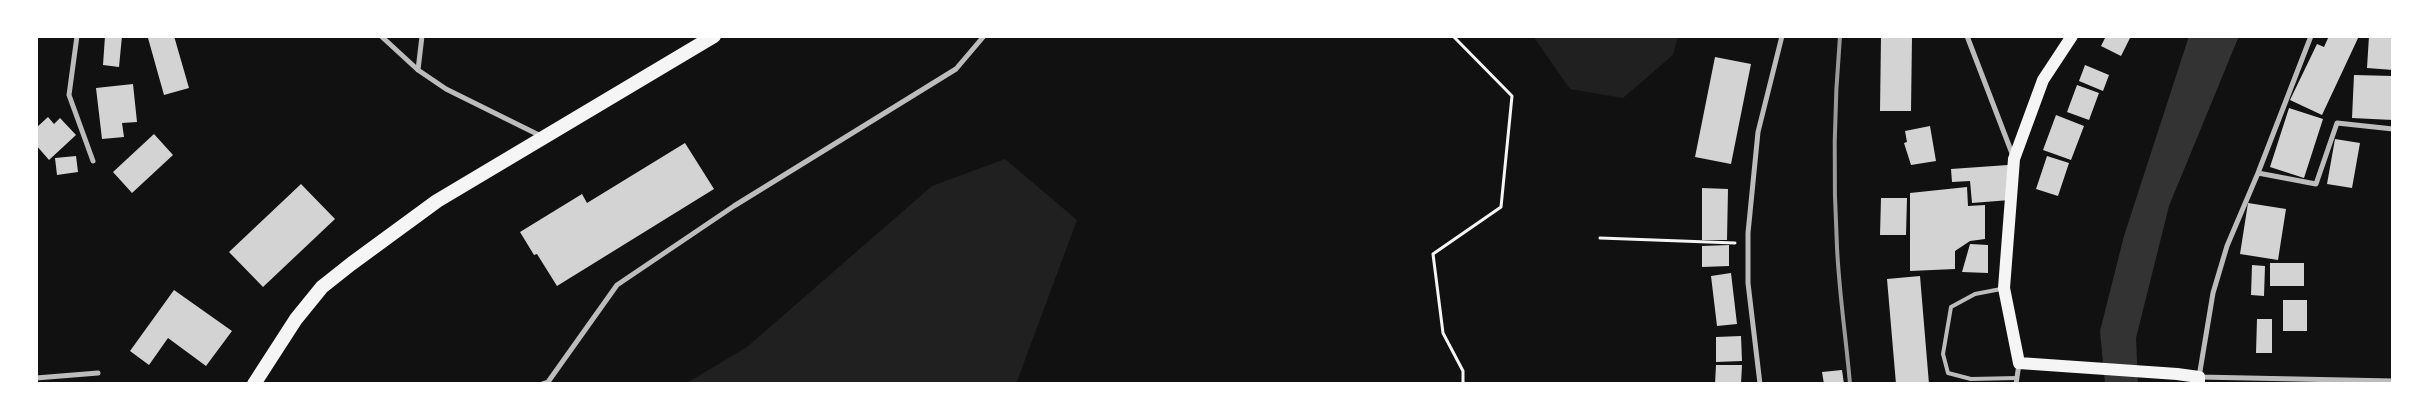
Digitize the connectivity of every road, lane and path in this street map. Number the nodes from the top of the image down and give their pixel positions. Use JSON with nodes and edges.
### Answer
{"nodes":[{"id":1,"x":77,"y":36,"type":"edge"},
{"id":2,"x":381,"y":36,"type":"edge"},
{"id":3,"x":422,"y":36,"type":"edge"},
{"id":4,"x":714,"y":36,"type":"edge"},
{"id":5,"x":984,"y":36,"type":"edge"},
{"id":6,"x":1453,"y":36,"type":"edge"},
{"id":7,"x":1782,"y":36,"type":"edge"},
{"id":8,"x":1967,"y":36,"type":"edge"},
{"id":9,"x":2072,"y":36,"type":"edge"},
{"id":10,"x":2311,"y":36,"type":"edge"},
{"id":11,"x":418,"y":70,"type":"junction"},
{"id":12,"x":2393,"y":129,"type":"edge"},
{"id":13,"x":543,"y":137,"type":"junction"},
{"id":14,"x":2014,"y":159,"type":"junction"},
{"id":15,"x":93,"y":160,"type":"dead end"},
{"id":16,"x":2258,"y":173,"type":"junction"},
{"id":17,"x":1600,"y":238,"type":"dead end"},
{"id":18,"x":1736,"y":243,"type":"dead end"},
{"id":19,"x":2004,"y":288,"type":"junction"},
{"id":20,"x":2019,"y":363,"type":"junction"},
{"id":21,"x":98,"y":373,"type":"dead end"},
{"id":22,"x":36,"y":378,"type":"edge"},
{"id":23,"x":2393,"y":380,"type":"edge"},
{"id":24,"x":2016,"y":381,"type":"edge"},
{"id":25,"x":2199,"y":381,"type":"edge"},
{"id":26,"x":254,"y":384,"type":"edge"},
{"id":27,"x":542,"y":384,"type":"edge"},
{"id":28,"x":1463,"y":384,"type":"edge"},
{"id":29,"x":1760,"y":384,"type":"edge"}],
"edges":[{"from":1,"to":15,"type":"street"},
{"from":2,"to":11,"type":"street"},
{"from":3,"to":11,"type":"street"},
{"from":4,"to":13,"type":"highway"},
{"from":5,"to":27,"type":"street"},
{"from":6,"to":28,"type":"path"},
{"from":7,"to":29,"type":"street"},
{"from":8,"to":14,"type":"street"},
{"from":9,"to":14,"type":"main road"},
{"from":10,"to":16,"type":"street"},
{"from":11,"to":13,"type":"street"},
{"from":12,"to":16,"type":"street"},
{"from":13,"to":26,"type":"highway"},
{"from":14,"to":19,"type":"main road"},
{"from":16,"to":25,"type":"street"},
{"from":17,"to":18,"type":"path"},
{"from":19,"to":20,"type":"main road"},
{"from":19,"to":24,"type":"lane"},
{"from":20,"to":24,"type":"street"},
{"from":20,"to":25,"type":"main road"},
{"from":21,"to":22,"type":"street"},
{"from":23,"to":25,"type":"street"}]}
